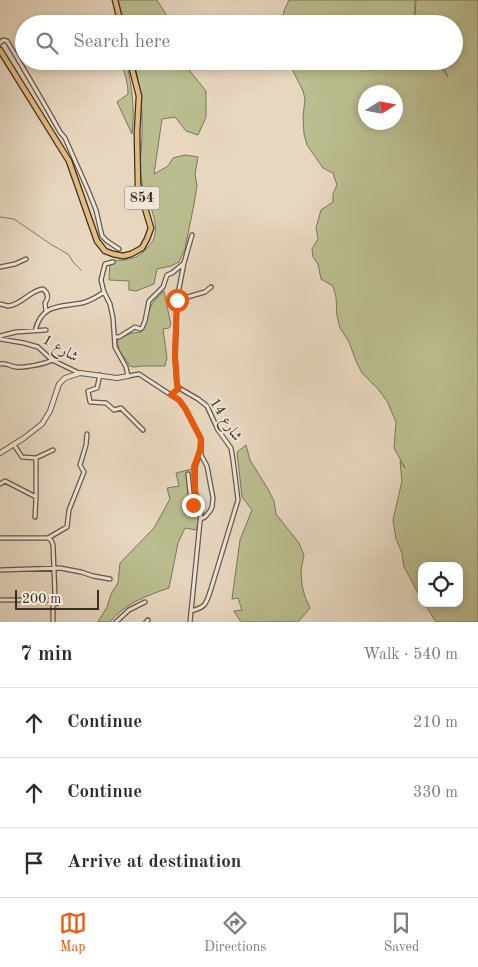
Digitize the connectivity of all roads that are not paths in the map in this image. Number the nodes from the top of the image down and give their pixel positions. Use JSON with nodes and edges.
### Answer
{"nodes":[{"id":1,"x":115,"y":0,"type":"edge"},
{"id":2,"x":119,"y":15,"type":"edge"},
{"id":3,"x":0,"y":43,"type":"edge"},
{"id":4,"x":0,"y":50,"type":"edge"},
{"id":5,"x":15,"y":55,"type":"edge"},
{"id":6,"x":23,"y":70,"type":"edge"},
{"id":7,"x":132,"y":70,"type":"edge"},
{"id":8,"x":192,"y":235,"type":"dead end"},
{"id":9,"x":119,"y":249,"type":"dead end"},
{"id":10,"x":26,"y":259,"type":"dead end"},
{"id":11,"x":114,"y":262,"type":"tunnel mouth"},
{"id":12,"x":184,"y":263,"type":"junction"},
{"id":13,"x":0,"y":267,"type":"edge"},
{"id":14,"x":211,"y":287,"type":"dead end"},
{"id":15,"x":104,"y":292,"type":"junction"},
{"id":16,"x":177,"y":300,"type":"junction"},
{"id":17,"x":0,"y":304,"type":"edge"},
{"id":18,"x":46,"y":311,"type":"junction"},
{"id":19,"x":46,"y":330,"type":"dead end"},
{"id":20,"x":35,"y":331,"type":"junction"},
{"id":21,"x":115,"y":337,"type":"junction"},
{"id":22,"x":0,"y":338,"type":"edge"},
{"id":23,"x":52,"y":360,"type":"junction"},
{"id":24,"x":0,"y":364,"type":"edge"},
{"id":25,"x":80,"y":373,"type":"junction"},
{"id":26,"x":100,"y":375,"type":"junction"},
{"id":27,"x":128,"y":376,"type":"junction"},
{"id":28,"x":179,"y":388,"type":"junction"},
{"id":29,"x":171,"y":395,"type":"junction"},
{"id":30,"x":143,"y":430,"type":"dead end"},
{"id":31,"x":87,"y":434,"type":"dead end"},
{"id":32,"x":14,"y":445,"type":"junction"},
{"id":33,"x":53,"y":450,"type":"dead end"},
{"id":34,"x":200,"y":450,"type":"junction"},
{"id":35,"x":0,"y":453,"type":"edge"},
{"id":36,"x":36,"y":458,"type":"junction"},
{"id":37,"x":188,"y":474,"type":"dead end"},
{"id":38,"x":0,"y":484,"type":"edge"},
{"id":39,"x":36,"y":497,"type":"junction"},
{"id":40,"x":199,"y":504,"type":"junction"},
{"id":41,"x":35,"y":517,"type":"dead end"},
{"id":42,"x":201,"y":519,"type":"junction"},
{"id":43,"x":0,"y":538,"type":"edge"},
{"id":44,"x":48,"y":538,"type":"junction"},
{"id":45,"x":54,"y":568,"type":"junction"},
{"id":46,"x":0,"y":570,"type":"edge"},
{"id":47,"x":110,"y":578,"type":"dead end"},
{"id":48,"x":55,"y":596,"type":"junction"},
{"id":49,"x":0,"y":600,"type":"edge"},
{"id":50,"x":50,"y":600,"type":"junction"},
{"id":51,"x":145,"y":602,"type":"dead end"},
{"id":52,"x":54,"y":604,"type":"junction"},
{"id":53,"x":191,"y":611,"type":"junction"},
{"id":54,"x":53,"y":622,"type":"edge"},
{"id":55,"x":116,"y":622,"type":"edge"},
{"id":56,"x":190,"y":622,"type":"edge"}],
"edges":[{"from":1,"to":2,"type":"main road"},
{"from":3,"to":5,"type":"street"},
{"from":4,"to":7,"type":"main road","number":"854"},
{"from":6,"to":9,"type":"street"},
{"from":8,"to":12,"type":"street"},
{"from":10,"to":13,"type":"street"},
{"from":11,"to":15,"type":"street"},
{"from":12,"to":16,"type":"street"},
{"from":12,"to":21,"type":"street"},
{"from":14,"to":16,"type":"street"},
{"from":15,"to":18,"type":"street"},
{"from":15,"to":21,"type":"street"},
{"from":16,"to":28,"type":"street"},
{"from":17,"to":18,"type":"street"},
{"from":18,"to":20,"type":"street"},
{"from":19,"to":20,"type":"street"},
{"from":20,"to":22,"type":"street"},
{"from":21,"to":27,"type":"street"},
{"from":22,"to":23,"type":"street","name":"شارع 1"},
{"from":23,"to":24,"type":"street"},
{"from":23,"to":25,"type":"street","name":"شارع 1"},
{"from":25,"to":26,"type":"street"},
{"from":25,"to":32,"type":"street"},
{"from":26,"to":27,"type":"street"},
{"from":26,"to":30,"type":"street"},
{"from":27,"to":29,"type":"street"},
{"from":28,"to":29,"type":"street"},
{"from":28,"to":53,"type":"street","name":"شارع 14"},
{"from":29,"to":34,"type":"street"},
{"from":31,"to":44,"type":"street"},
{"from":32,"to":35,"type":"street"},
{"from":32,"to":36,"type":"street"},
{"from":33,"to":36,"type":"street"},
{"from":34,"to":40,"type":"street"},
{"from":34,"to":42,"type":"street"},
{"from":36,"to":39,"type":"street"},
{"from":37,"to":40,"type":"street"},
{"from":38,"to":39,"type":"street"},
{"from":39,"to":41,"type":"street"},
{"from":40,"to":42,"type":"street"},
{"from":42,"to":53,"type":"street"},
{"from":43,"to":44,"type":"street"},
{"from":44,"to":45,"type":"street"},
{"from":45,"to":46,"type":"street"},
{"from":45,"to":47,"type":"street"},
{"from":45,"to":48,"type":"street"},
{"from":48,"to":50,"type":"street"},
{"from":48,"to":52,"type":"street"},
{"from":49,"to":50,"type":"street"},
{"from":50,"to":52,"type":"street"},
{"from":51,"to":55,"type":"street"},
{"from":52,"to":54,"type":"street"},
{"from":53,"to":56,"type":"street"}]}
